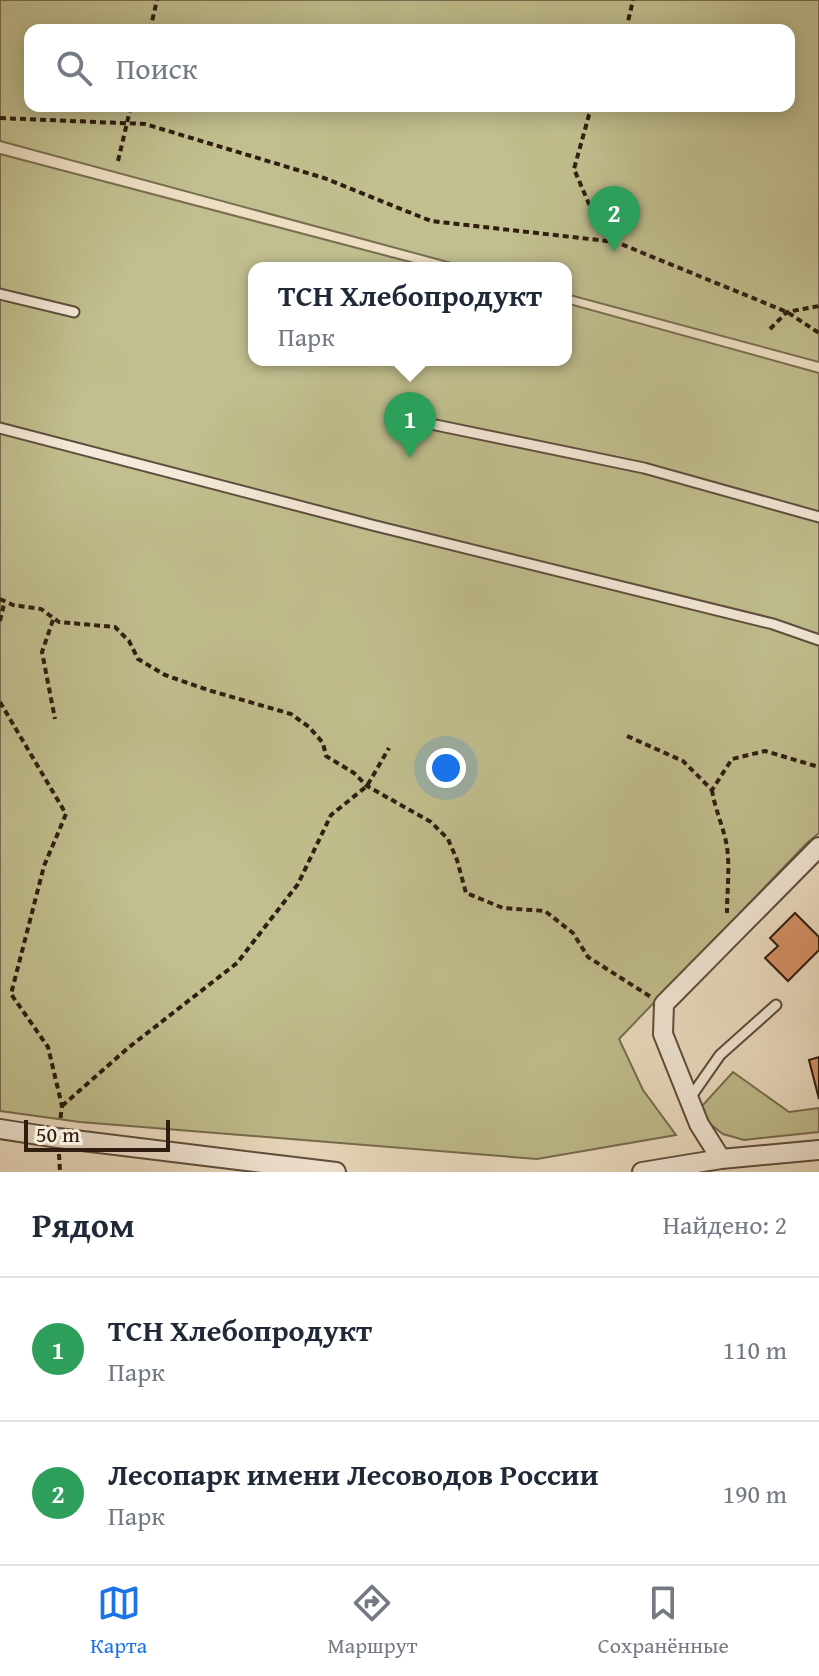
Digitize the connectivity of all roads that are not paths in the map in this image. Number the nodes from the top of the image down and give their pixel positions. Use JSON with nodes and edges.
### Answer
{"nodes":[{"id":1,"x":0,"y":294,"type":"edge"},
{"id":2,"x":74,"y":312,"type":"dead end"},
{"id":3,"x":426,"y":423,"type":"dead end"},
{"id":4,"x":0,"y":428,"type":"edge"},
{"id":5,"x":819,"y":517,"type":"edge"},
{"id":6,"x":819,"y":640,"type":"edge"},
{"id":7,"x":819,"y":847,"type":"edge"},
{"id":8,"x":776,"y":1005,"type":"dead end"},
{"id":9,"x":690,"y":1098,"type":"junction"},
{"id":10,"x":0,"y":1129,"type":"edge"},
{"id":11,"x":819,"y":1150,"type":"edge"},
{"id":12,"x":721,"y":1159,"type":"junction"},
{"id":13,"x":336,"y":1172,"type":"edge"},
{"id":14,"x":642,"y":1172,"type":"edge"}],
"edges":[{"from":1,"to":2,"type":"lane"},
{"from":3,"to":5,"type":"lane"},
{"from":4,"to":6,"type":"lane"},
{"from":7,"to":9,"type":"street"},
{"from":8,"to":9,"type":"lane"},
{"from":9,"to":12,"type":"street"},
{"from":10,"to":13,"type":"street"},
{"from":11,"to":12,"type":"street"},
{"from":12,"to":14,"type":"street"}]}
